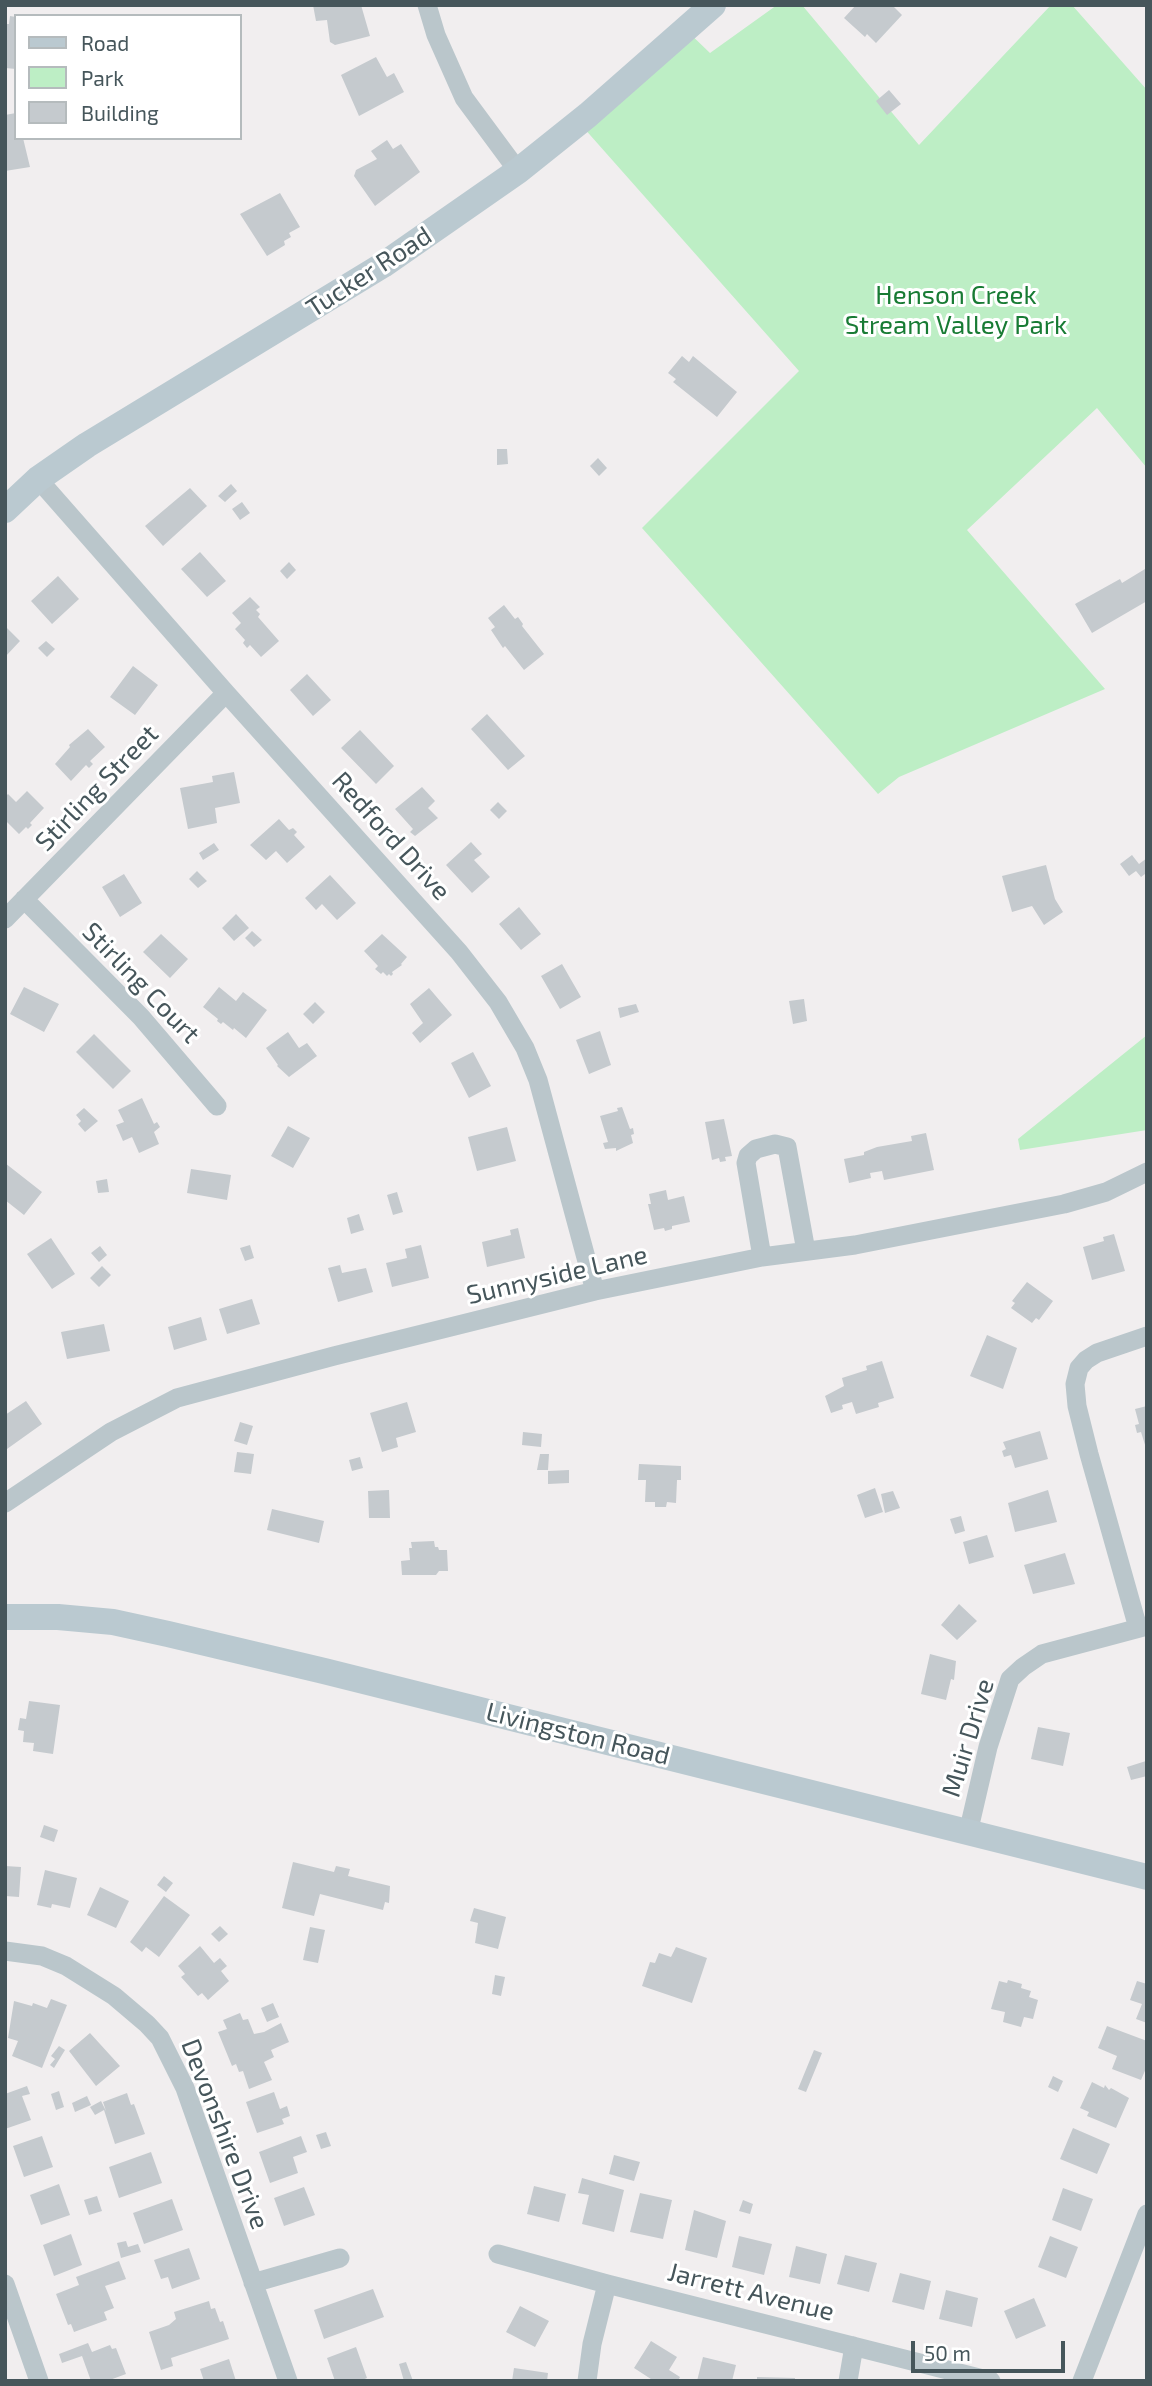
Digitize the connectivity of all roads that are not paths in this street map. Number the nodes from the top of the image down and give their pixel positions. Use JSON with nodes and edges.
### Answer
{"nodes":[{"id":1,"x":427,"y":5,"type":"edge"},
{"id":2,"x":712,"y":5,"type":"edge"},
{"id":3,"x":518,"y":171,"type":"junction"},
{"id":4,"x":38,"y":479,"type":"junction"},
{"id":5,"x":5,"y":510,"type":"edge"},
{"id":6,"x":226,"y":693,"type":"junction"},
{"id":7,"x":24,"y":899,"type":"junction"},
{"id":8,"x":5,"y":919,"type":"edge"},
{"id":9,"x":217,"y":1106,"type":"dead end"},
{"id":10,"x":1147,"y":1171,"type":"edge"},
{"id":11,"x":806,"y":1251,"type":"junction"},
{"id":12,"x":762,"y":1257,"type":"junction"},
{"id":13,"x":595,"y":1291,"type":"junction"},
{"id":14,"x":1147,"y":1336,"type":"edge"},
{"id":15,"x":5,"y":1503,"type":"edge"},
{"id":16,"x":5,"y":1617,"type":"edge"},
{"id":17,"x":1142,"y":1627,"type":"edge"},
{"id":18,"x":968,"y":1833,"type":"junction"},
{"id":19,"x":1147,"y":1877,"type":"edge"},
{"id":20,"x":5,"y":1951,"type":"edge"},
{"id":21,"x":1147,"y":2214,"type":"edge"},
{"id":22,"x":498,"y":2255,"type":"dead end"},
{"id":23,"x":340,"y":2258,"type":"dead end"},
{"id":24,"x":253,"y":2283,"type":"junction"},
{"id":25,"x":5,"y":2284,"type":"edge"},
{"id":26,"x":607,"y":2284,"type":"junction"},
{"id":27,"x":854,"y":2346,"type":"junction"},
{"id":28,"x":39,"y":2381,"type":"edge"},
{"id":29,"x":288,"y":2381,"type":"edge"},
{"id":30,"x":587,"y":2381,"type":"edge"},
{"id":31,"x":848,"y":2381,"type":"edge"},
{"id":32,"x":991,"y":2381,"type":"edge"},
{"id":33,"x":1082,"y":2381,"type":"edge"}],
"edges":[{"from":1,"to":3,"type":"street"},
{"from":2,"to":3,"type":"main road","name":"Tucker Road"},
{"from":3,"to":4,"type":"main road","name":"Tucker Road"},
{"from":4,"to":5,"type":"main road","name":"Tucker Road"},
{"from":4,"to":6,"type":"street","name":"Redford Drive"},
{"from":6,"to":7,"type":"street","name":"Stirling Street"},
{"from":6,"to":13,"type":"street","name":"Redford Drive"},
{"from":7,"to":8,"type":"street","name":"Stirling Street"},
{"from":7,"to":9,"type":"street","name":"Stirling Court"},
{"from":10,"to":11,"type":"street","name":"Sunnyside Lane"},
{"from":11,"to":12,"type":"street","name":"Sunnyside Lane"},
{"from":11,"to":12,"type":"street"},
{"from":12,"to":13,"type":"street","name":"Sunnyside Lane"},
{"from":13,"to":15,"type":"street","name":"Sunnyside Lane"},
{"from":14,"to":17,"type":"street"},
{"from":16,"to":18,"type":"main road","name":"Livingston Road"},
{"from":17,"to":18,"type":"street","name":"Muir Drive"},
{"from":18,"to":19,"type":"main road","name":"Livingston Road"},
{"from":20,"to":24,"type":"street","name":"Devonshire Drive"},
{"from":21,"to":33,"type":"street"},
{"from":22,"to":26,"type":"street","name":"Jarrett Avenue"},
{"from":23,"to":24,"type":"street"},
{"from":24,"to":29,"type":"street","name":"Devonshire Drive"},
{"from":25,"to":28,"type":"street"},
{"from":26,"to":27,"type":"street","name":"Jarrett Avenue"},
{"from":26,"to":30,"type":"street"},
{"from":27,"to":31,"type":"street"},
{"from":27,"to":32,"type":"street","name":"Jarrett Avenue"}]}
